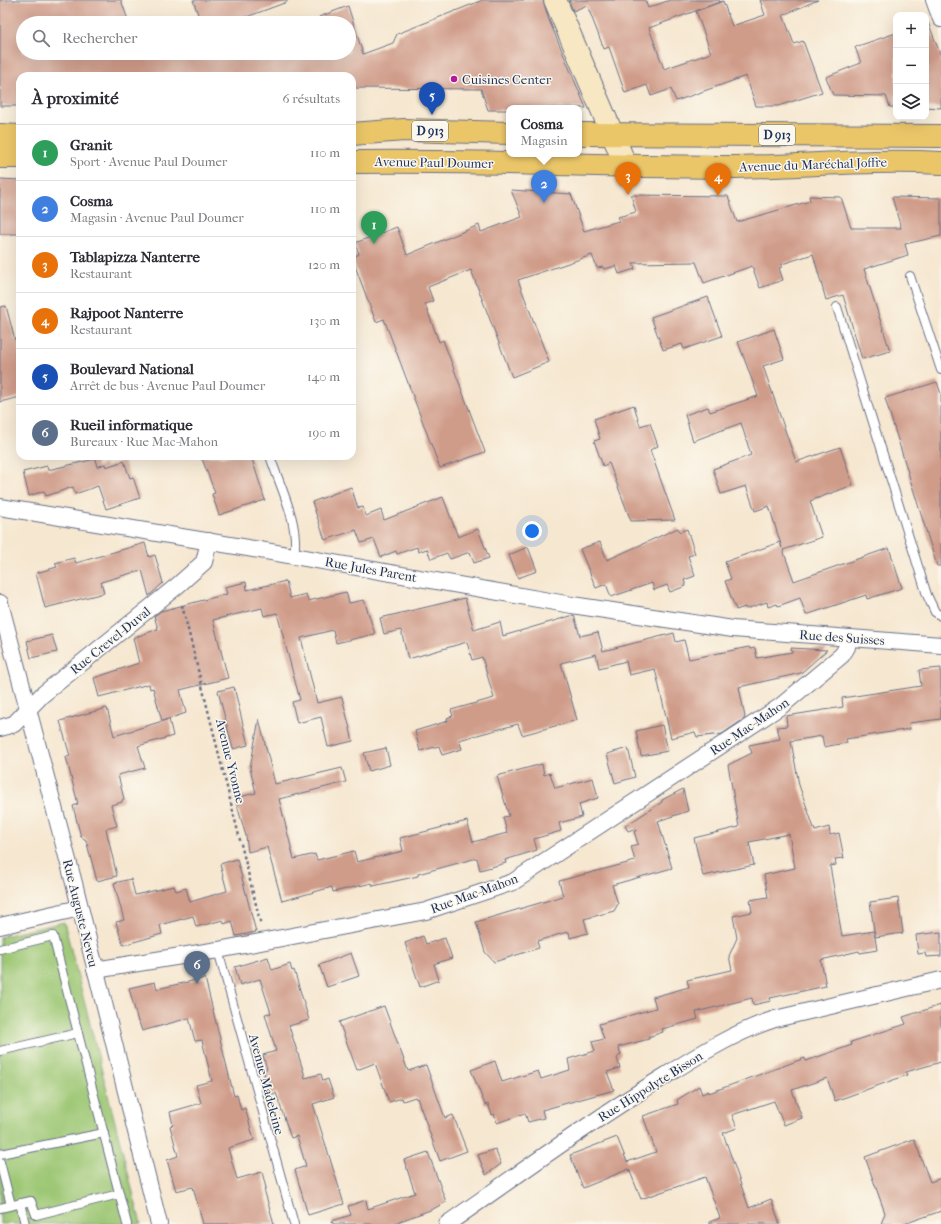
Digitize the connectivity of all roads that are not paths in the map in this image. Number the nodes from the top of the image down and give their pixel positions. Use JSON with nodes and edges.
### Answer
{"nodes":[{"id":1,"x":555,"y":0,"type":"edge"},
{"id":2,"x":934,"y":0,"type":"edge"},
{"id":3,"x":941,"y":19,"type":"edge"},
{"id":4,"x":506,"y":133,"type":"edge"},
{"id":5,"x":356,"y":134,"type":"edge"},
{"id":6,"x":582,"y":134,"type":"edge"},
{"id":7,"x":0,"y":135,"type":"edge"},
{"id":8,"x":613,"y":135,"type":"junction"},
{"id":9,"x":16,"y":136,"type":"edge"},
{"id":10,"x":941,"y":136,"type":"edge"},
{"id":11,"x":0,"y":157,"type":"edge"},
{"id":12,"x":16,"y":157,"type":"edge"},
{"id":13,"x":356,"y":162,"type":"edge"},
{"id":14,"x":941,"y":163,"type":"edge"},
{"id":15,"x":565,"y":164,"type":"joint"},
{"id":16,"x":626,"y":166,"type":"junction"},
{"id":17,"x":910,"y":276,"type":"dead end"},
{"id":18,"x":836,"y":307,"type":"dead end"},
{"id":19,"x":941,"y":370,"type":"edge"},
{"id":20,"x":271,"y":460,"type":"edge"},
{"id":21,"x":0,"y":507,"type":"edge"},
{"id":22,"x":209,"y":541,"type":"junction"},
{"id":23,"x":294,"y":556,"type":"junction"},
{"id":24,"x":0,"y":603,"type":"edge"},
{"id":25,"x":941,"y":616,"type":"edge"},
{"id":26,"x":743,"y":629,"type":"joint"},
{"id":27,"x":848,"y":638,"type":"junction"},
{"id":28,"x":941,"y":645,"type":"edge"},
{"id":29,"x":28,"y":711,"type":"junction"},
{"id":30,"x":0,"y":728,"type":"edge"},
{"id":31,"x":80,"y":908,"type":"junction"},
{"id":32,"x":0,"y":926,"type":"edge"},
{"id":33,"x":0,"y":949,"type":"edge"},
{"id":34,"x":218,"y":950,"type":"junction"},
{"id":35,"x":95,"y":970,"type":"junction"},
{"id":36,"x":941,"y":980,"type":"edge"},
{"id":37,"x":78,"y":1033,"type":"junction"},
{"id":38,"x":0,"y":1052,"type":"edge"},
{"id":39,"x":104,"y":1133,"type":"junction"},
{"id":40,"x":0,"y":1154,"type":"edge"},
{"id":41,"x":0,"y":1162,"type":"edge"},
{"id":42,"x":119,"y":1194,"type":"junction"},
{"id":43,"x":20,"y":1203,"type":"junction"},
{"id":44,"x":11,"y":1205,"type":"junction"},
{"id":45,"x":0,"y":1208,"type":"edge"},
{"id":46,"x":25,"y":1224,"type":"edge"},
{"id":47,"x":127,"y":1224,"type":"edge"},
{"id":48,"x":159,"y":1224,"type":"edge"},
{"id":49,"x":294,"y":1224,"type":"edge"},
{"id":50,"x":447,"y":1224,"type":"edge"}],
"edges":[{"from":1,"to":8,"type":"main road"},
{"from":2,"to":3,"type":"street"},
{"from":4,"to":5,"type":"main road","number":"D 913"},
{"from":6,"to":8,"type":"main road","number":"D 913"},
{"from":7,"to":9,"type":"main road"},
{"from":8,"to":10,"type":"main road","name":"Avenue du Maréchal Joffre","number":"D 913"},
{"from":8,"to":16,"type":"main road"},
{"from":11,"to":12,"type":"main road"},
{"from":13,"to":15,"type":"main road","name":"Avenue Paul Doumer"},
{"from":14,"to":16,"type":"main road","name":"Avenue du Maréchal Joffre"},
{"from":15,"to":16,"type":"main road","name":"Avenue du Maréchal Joffre"},
{"from":17,"to":19,"type":"lane"},
{"from":18,"to":25,"type":"lane"},
{"from":20,"to":23,"type":"lane"},
{"from":21,"to":22,"type":"street","name":"Rue Jules Parent"},
{"from":22,"to":23,"type":"street","name":"Rue Jules Parent"},
{"from":22,"to":29,"type":"street","name":"Rue Crevel-Duval"},
{"from":23,"to":26,"type":"street","name":"Rue Jules Parent"},
{"from":24,"to":29,"type":"street","name":"Rue Auguste Neveu"},
{"from":26,"to":27,"type":"street","name":"Rue des Suisses"},
{"from":27,"to":28,"type":"street","name":"Rue des Suisses"},
{"from":27,"to":34,"type":"street","name":"Rue Mac-Mahon"},
{"from":29,"to":30,"type":"street","name":"Rue Crevel-Duval"},
{"from":29,"to":31,"type":"street","name":"Rue Auguste Neveu"},
{"from":31,"to":32,"type":"street"},
{"from":31,"to":35,"type":"street","name":"Rue Auguste Neveu"},
{"from":33,"to":37,"type":"lane"},
{"from":34,"to":35,"type":"street","name":"Rue Mac-Mahon"},
{"from":34,"to":49,"type":"lane","name":"Avenue Madeleine"},
{"from":35,"to":48,"type":"street","name":"Rue Auguste Neveu"},
{"from":36,"to":50,"type":"street","name":"Rue Hippolyte Bisson"},
{"from":37,"to":38,"type":"lane"},
{"from":37,"to":39,"type":"lane"},
{"from":39,"to":40,"type":"lane"},
{"from":39,"to":42,"type":"lane"},
{"from":41,"to":44,"type":"lane"},
{"from":42,"to":43,"type":"lane"},
{"from":42,"to":47,"type":"lane"},
{"from":43,"to":44,"type":"lane"},
{"from":43,"to":46,"type":"lane"},
{"from":44,"to":45,"type":"lane"}]}
